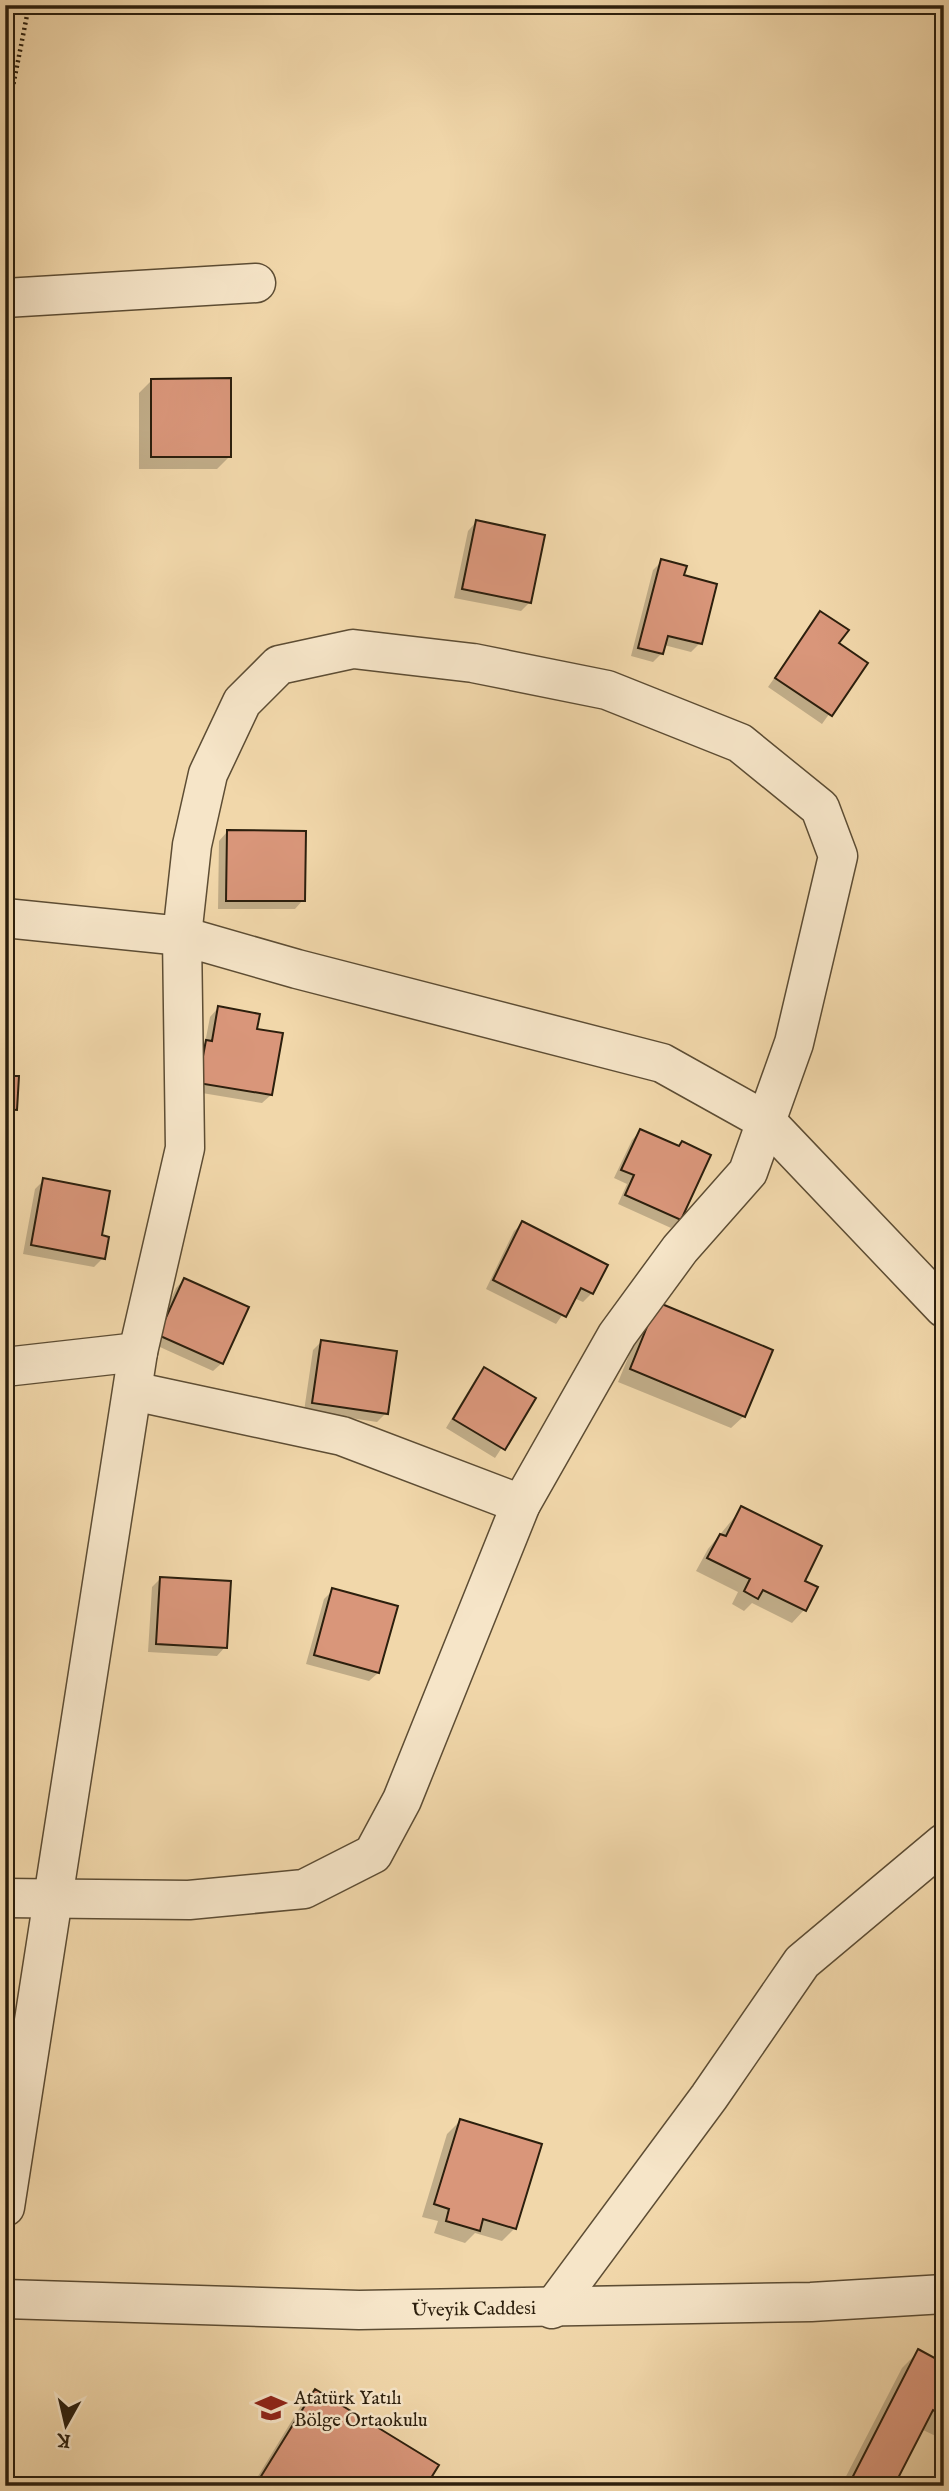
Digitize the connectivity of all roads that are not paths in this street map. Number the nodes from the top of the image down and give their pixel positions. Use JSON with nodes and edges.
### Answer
{"nodes":[{"id":1,"x":256,"y":282,"type":"dead end"},
{"id":2,"x":5,"y":298,"type":"edge"},
{"id":3,"x":5,"y":918,"type":"edge"},
{"id":4,"x":182,"y":936,"type":"junction"},
{"id":5,"x":766,"y":1121,"type":"junction"},
{"id":6,"x":944,"y":1308,"type":"edge"},
{"id":7,"x":138,"y":1352,"type":"junction"},
{"id":8,"x":5,"y":1367,"type":"edge"},
{"id":9,"x":133,"y":1391,"type":"junction"},
{"id":10,"x":521,"y":1504,"type":"junction"},
{"id":11,"x":944,"y":1843,"type":"edge"},
{"id":12,"x":53,"y":1897,"type":"junction"},
{"id":13,"x":5,"y":1898,"type":"edge"},
{"id":14,"x":5,"y":2207,"type":"edge"},
{"id":15,"x":944,"y":2294,"type":"edge"},
{"id":16,"x":5,"y":2299,"type":"edge"},
{"id":17,"x":552,"y":2309,"type":"junction"}],
"edges":[{"from":1,"to":2,"type":"street"},
{"from":3,"to":4,"type":"street"},
{"from":4,"to":5,"type":"street"},
{"from":4,"to":5,"type":"street"},
{"from":4,"to":7,"type":"street"},
{"from":5,"to":6,"type":"street"},
{"from":5,"to":10,"type":"street"},
{"from":7,"to":8,"type":"street"},
{"from":7,"to":9,"type":"street"},
{"from":9,"to":10,"type":"street"},
{"from":9,"to":12,"type":"street"},
{"from":10,"to":12,"type":"street"},
{"from":11,"to":17,"type":"street"},
{"from":12,"to":13,"type":"street"},
{"from":12,"to":14,"type":"street"},
{"from":15,"to":17,"type":"street","name":"Üveyik Caddesi"},
{"from":16,"to":17,"type":"street","name":"Üveyik Caddesi"}]}
